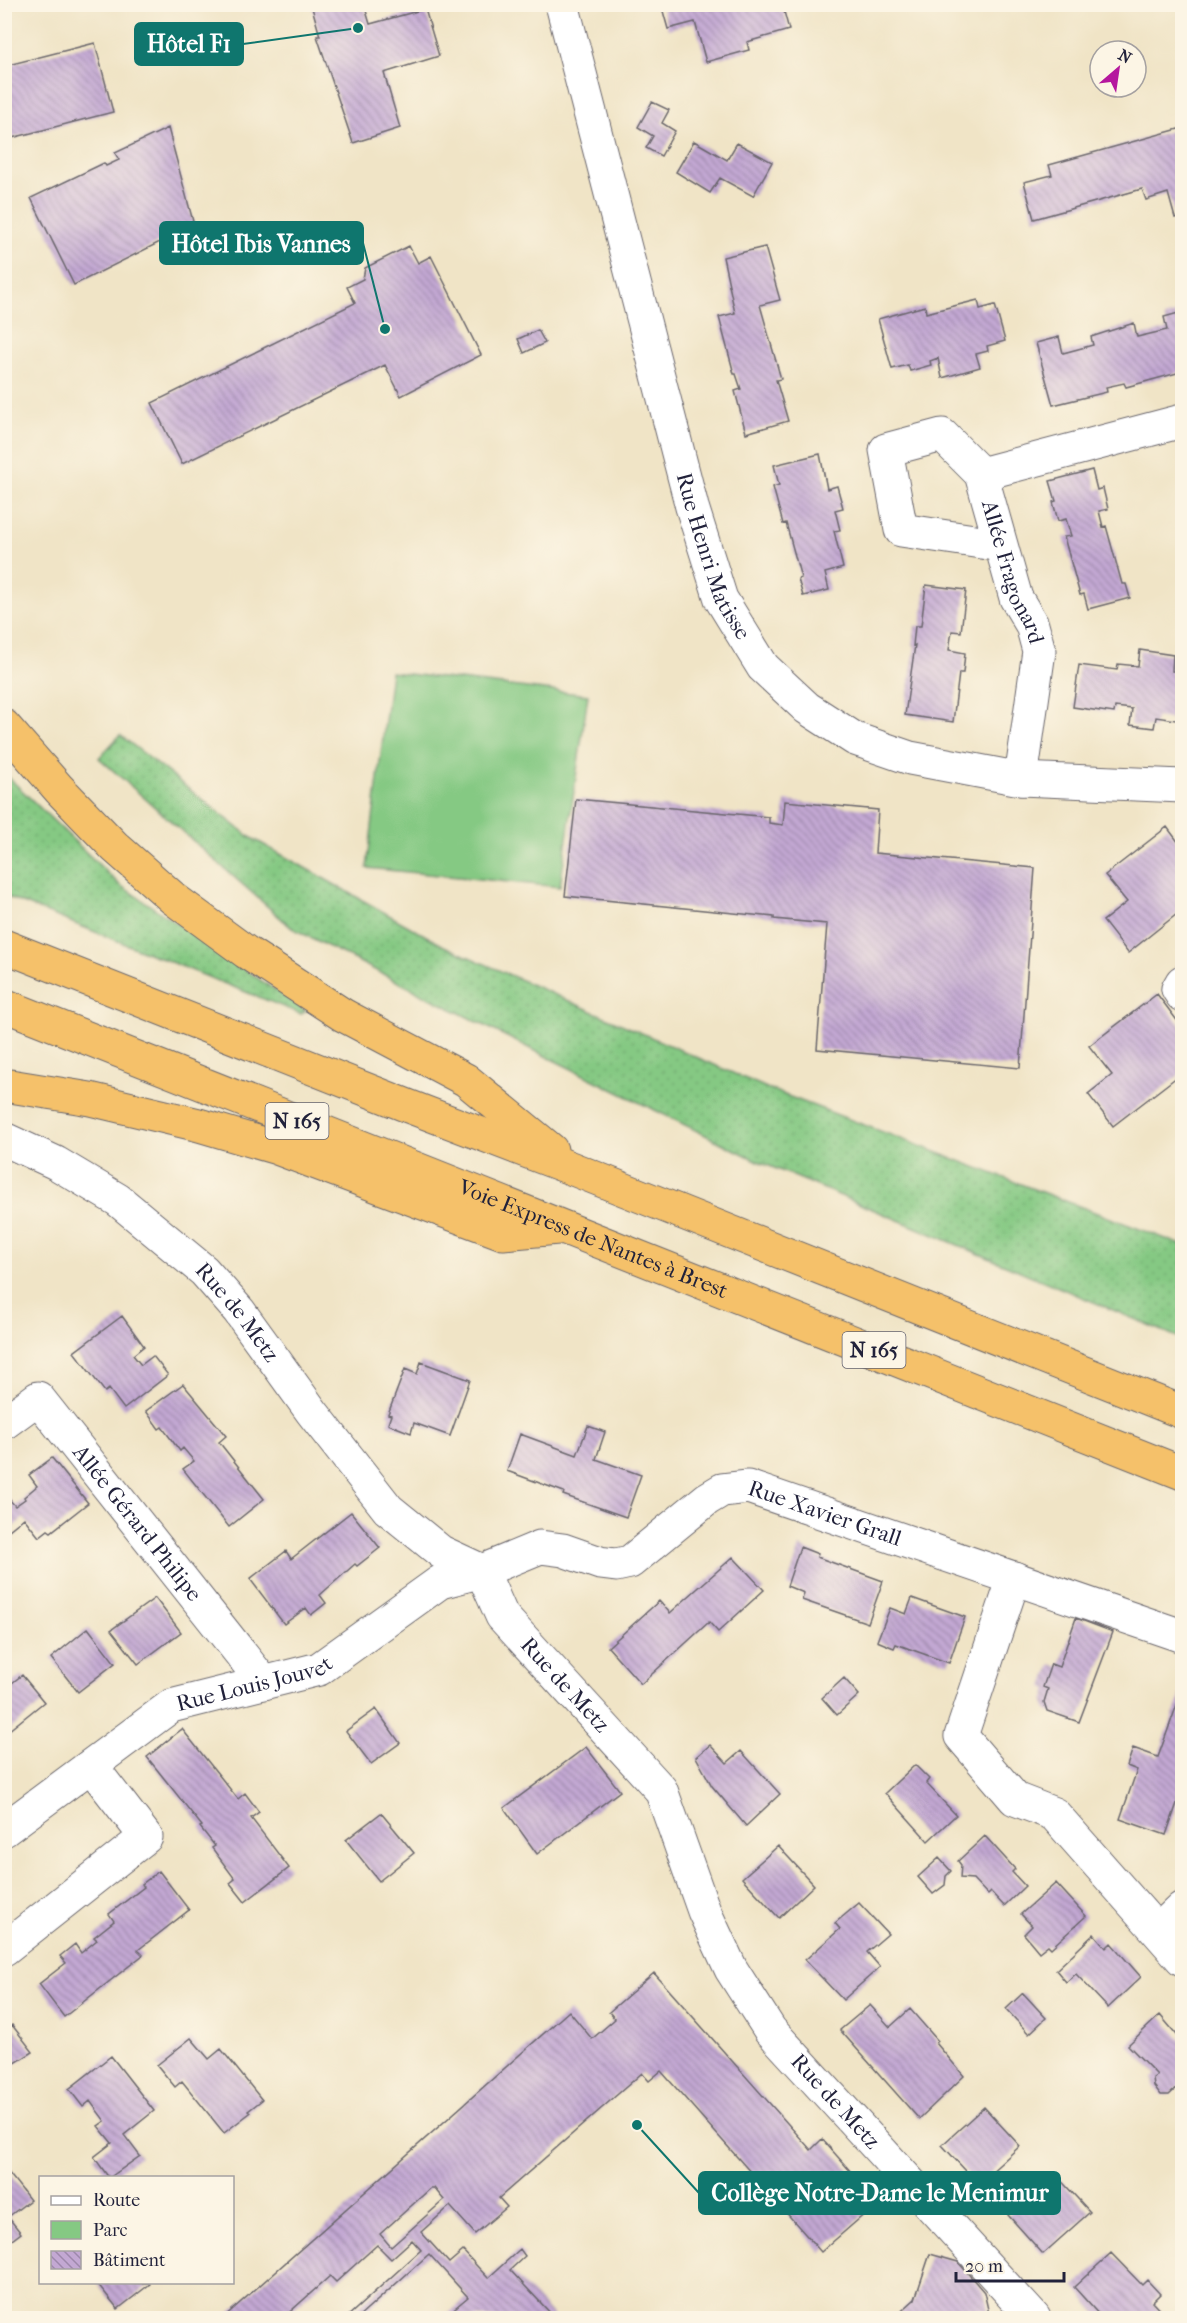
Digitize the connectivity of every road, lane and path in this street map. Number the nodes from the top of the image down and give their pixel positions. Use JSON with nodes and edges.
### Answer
{"nodes":[{"id":1,"x":562,"y":4,"type":"edge"},
{"id":2,"x":1182,"y":421,"type":"edge"},
{"id":3,"x":981,"y":474,"type":"junction"},
{"id":4,"x":1001,"y":545,"type":"junction"},
{"id":5,"x":4,"y":726,"type":"edge"},
{"id":6,"x":1021,"y":779,"type":"junction"},
{"id":7,"x":1182,"y":786,"type":"edge"},
{"id":8,"x":4,"y":946,"type":"edge"},
{"id":9,"x":1182,"y":982,"type":"edge"},
{"id":10,"x":1182,"y":995,"type":"edge"},
{"id":11,"x":4,"y":1005,"type":"edge"},
{"id":12,"x":4,"y":1085,"type":"edge"},
{"id":13,"x":4,"y":1139,"type":"edge"},
{"id":14,"x":573,"y":1168,"type":"junction"},
{"id":15,"x":565,"y":1227,"type":"junction"},
{"id":16,"x":1182,"y":1412,"type":"edge"},
{"id":17,"x":4,"y":1423,"type":"edge"},
{"id":18,"x":1182,"y":1473,"type":"edge"},
{"id":19,"x":482,"y":1571,"type":"junction"},
{"id":20,"x":1014,"y":1578,"type":"junction"},
{"id":21,"x":1182,"y":1636,"type":"edge"},
{"id":22,"x":264,"y":1683,"type":"junction"},
{"id":23,"x":92,"y":1766,"type":"junction"},
{"id":24,"x":4,"y":1830,"type":"edge"},
{"id":25,"x":1182,"y":1908,"type":"edge"},
{"id":26,"x":1158,"y":1931,"type":"junction"},
{"id":27,"x":7,"y":1941,"type":"edge"},
{"id":28,"x":1182,"y":1959,"type":"edge"},
{"id":29,"x":1034,"y":2319,"type":"edge"}],
"edges":[{"from":1,"to":6,"type":"street","name":"Rue Henri Matisse"},
{"from":2,"to":3,"type":"street"},
{"from":3,"to":4,"type":"street","name":"Allée Fragonard"},
{"from":3,"to":4,"type":"street"},
{"from":4,"to":6,"type":"street","name":"Allée Fragonard"},
{"from":5,"to":14,"type":"highway"},
{"from":6,"to":7,"type":"street","name":"Rue Henri Matisse"},
{"from":8,"to":14,"type":"highway","number":"N 165"},
{"from":9,"to":10,"type":"street"},
{"from":11,"to":15,"type":"highway","name":"Voie Express de Nantes à Brest","number":"N 165"},
{"from":12,"to":15,"type":"highway"},
{"from":13,"to":19,"type":"street","name":"Rue de Metz"},
{"from":14,"to":16,"type":"highway","number":"N 165"},
{"from":15,"to":18,"type":"highway","name":"Voie Express de Nantes à Brest","number":"N 165"},
{"from":17,"to":22,"type":"street","name":"Allée Gérard Philipe"},
{"from":19,"to":20,"type":"street","name":"Rue Xavier Grall"},
{"from":19,"to":22,"type":"street","name":"Rue Louis Jouvet"},
{"from":19,"to":29,"type":"street","name":"Rue de Metz"},
{"from":20,"to":21,"type":"street","name":"Rue Xavier Grall"},
{"from":20,"to":26,"type":"street"},
{"from":22,"to":23,"type":"street","name":"Rue Louis Jouvet"},
{"from":23,"to":24,"type":"street","name":"Rue Louis Jouvet"},
{"from":23,"to":27,"type":"street"},
{"from":25,"to":26,"type":"street"},
{"from":26,"to":28,"type":"street"}]}
